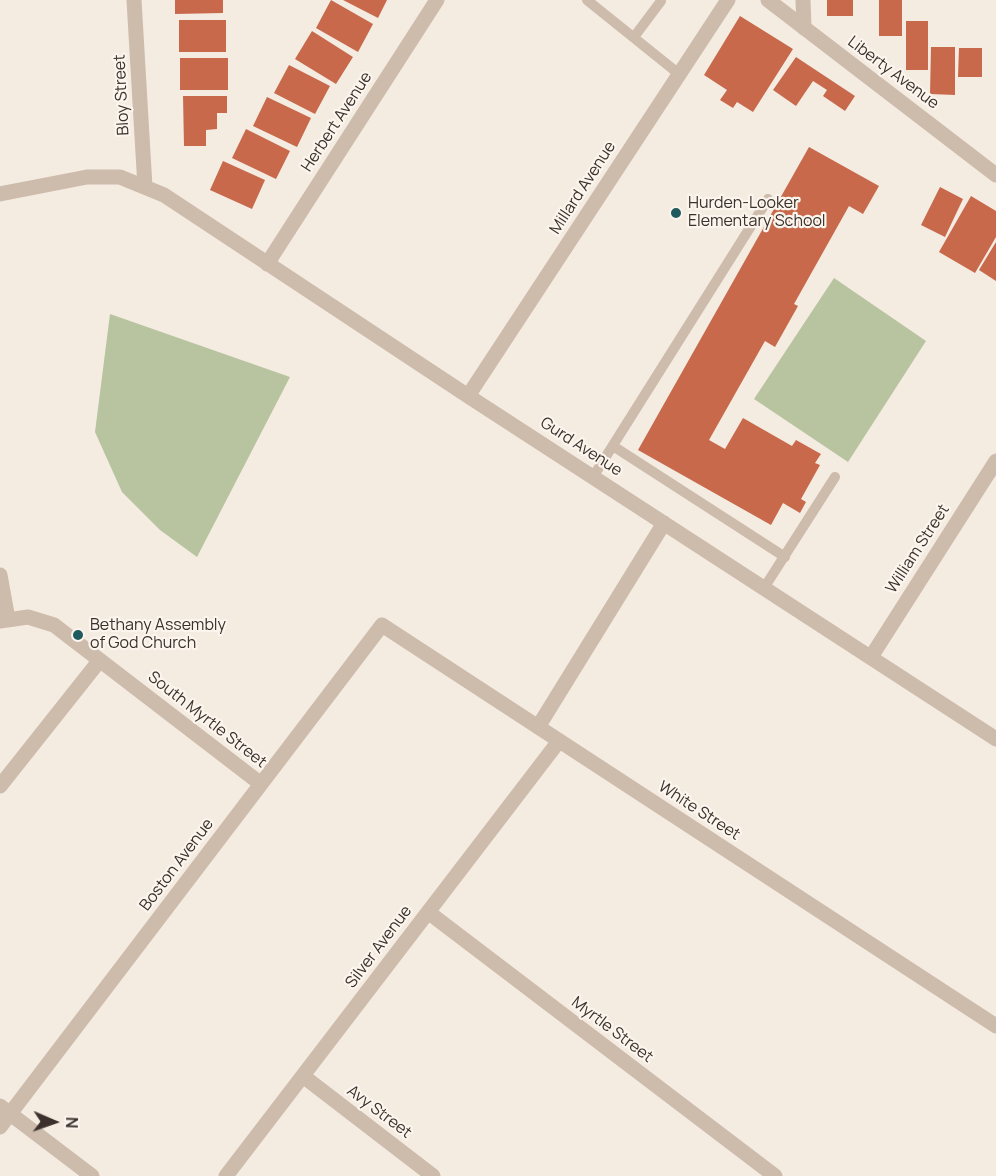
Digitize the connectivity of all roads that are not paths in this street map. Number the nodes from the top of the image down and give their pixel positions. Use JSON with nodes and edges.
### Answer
{"nodes":[{"id":1,"x":134,"y":0,"type":"edge"},
{"id":2,"x":437,"y":0,"type":"edge"},
{"id":3,"x":587,"y":0,"type":"edge"},
{"id":4,"x":728,"y":0,"type":"edge"},
{"id":5,"x":768,"y":0,"type":"edge"},
{"id":6,"x":803,"y":0,"type":"edge"},
{"id":7,"x":661,"y":1,"type":"edge"},
{"id":8,"x":804,"y":28,"type":"junction"},
{"id":9,"x":634,"y":37,"type":"junction"},
{"id":10,"x":680,"y":74,"type":"junction"},
{"id":11,"x":996,"y":175,"type":"edge"},
{"id":12,"x":145,"y":187,"type":"junction"},
{"id":13,"x":0,"y":194,"type":"edge"},
{"id":14,"x":768,"y":199,"type":"dead end"},
{"id":15,"x":267,"y":264,"type":"junction"},
{"id":16,"x":468,"y":396,"type":"junction"},
{"id":17,"x":613,"y":446,"type":"junction"},
{"id":18,"x":996,"y":461,"type":"edge"},
{"id":19,"x":593,"y":477,"type":"junction"},
{"id":20,"x":835,"y":477,"type":"dead end"},
{"id":21,"x":664,"y":523,"type":"junction"},
{"id":22,"x":785,"y":557,"type":"junction"},
{"id":23,"x":0,"y":575,"type":"edge"},
{"id":24,"x":764,"y":588,"type":"junction"},
{"id":25,"x":4,"y":620,"type":"edge"},
{"id":26,"x":382,"y":625,"type":"joint"},
{"id":27,"x":871,"y":657,"type":"junction"},
{"id":28,"x":100,"y":660,"type":"junction"},
{"id":29,"x":538,"y":727,"type":"junction"},
{"id":30,"x":996,"y":739,"type":"edge"},
{"id":31,"x":559,"y":741,"type":"junction"},
{"id":32,"x":261,"y":784,"type":"junction"},
{"id":33,"x":0,"y":786,"type":"edge"},
{"id":34,"x":428,"y":912,"type":"junction"},
{"id":35,"x":996,"y":1026,"type":"edge"},
{"id":36,"x":303,"y":1076,"type":"junction"},
{"id":37,"x":5,"y":1110,"type":"edge"},
{"id":38,"x":0,"y":1127,"type":"edge"},
{"id":39,"x":92,"y":1176,"type":"edge"},
{"id":40,"x":226,"y":1176,"type":"edge"},
{"id":41,"x":433,"y":1176,"type":"edge"},
{"id":42,"x":775,"y":1176,"type":"edge"}],
"edges":[{"from":1,"to":12,"type":"street","name":"Bloy Street"},
{"from":2,"to":15,"type":"street","name":"Herbert Avenue"},
{"from":3,"to":9,"type":"lane"},
{"from":4,"to":10,"type":"street","name":"Millard Avenue"},
{"from":5,"to":8,"type":"street","name":"Liberty Avenue"},
{"from":6,"to":8,"type":"street"},
{"from":7,"to":9,"type":"lane"},
{"from":8,"to":11,"type":"street","name":"Liberty Avenue"},
{"from":9,"to":10,"type":"lane"},
{"from":10,"to":16,"type":"street","name":"Millard Avenue"},
{"from":12,"to":13,"type":"street","name":"Gurd Avenue"},
{"from":12,"to":15,"type":"street","name":"Gurd Avenue"},
{"from":14,"to":17,"type":"lane"},
{"from":15,"to":16,"type":"street","name":"Gurd Avenue"},
{"from":16,"to":19,"type":"street","name":"Gurd Avenue"},
{"from":17,"to":19,"type":"lane"},
{"from":17,"to":22,"type":"lane"},
{"from":18,"to":27,"type":"street","name":"William Street"},
{"from":19,"to":21,"type":"street","name":"Gurd Avenue"},
{"from":20,"to":22,"type":"lane"},
{"from":21,"to":24,"type":"street","name":"Gurd Avenue"},
{"from":21,"to":29,"type":"street"},
{"from":22,"to":24,"type":"lane"},
{"from":23,"to":25,"type":"street"},
{"from":24,"to":27,"type":"street","name":"Gurd Avenue"},
{"from":25,"to":28,"type":"street","name":"South Myrtle Street"},
{"from":26,"to":29,"type":"street","name":"White Street"},
{"from":26,"to":32,"type":"street","name":"Boston Avenue"},
{"from":27,"to":30,"type":"street","name":"Gurd Avenue"},
{"from":28,"to":32,"type":"street","name":"South Myrtle Street"},
{"from":28,"to":33,"type":"street"},
{"from":29,"to":31,"type":"street","name":"White Street"},
{"from":31,"to":34,"type":"street","name":"Silver Avenue"},
{"from":31,"to":35,"type":"street","name":"White Street"},
{"from":32,"to":37,"type":"street","name":"Boston Avenue"},
{"from":34,"to":36,"type":"street","name":"Silver Avenue"},
{"from":34,"to":42,"type":"street","name":"Myrtle Street"},
{"from":36,"to":40,"type":"street","name":"Silver Avenue"},
{"from":36,"to":41,"type":"street","name":"Avy Street"},
{"from":37,"to":38,"type":"street","name":"Boston Avenue"},
{"from":37,"to":39,"type":"street"}]}
